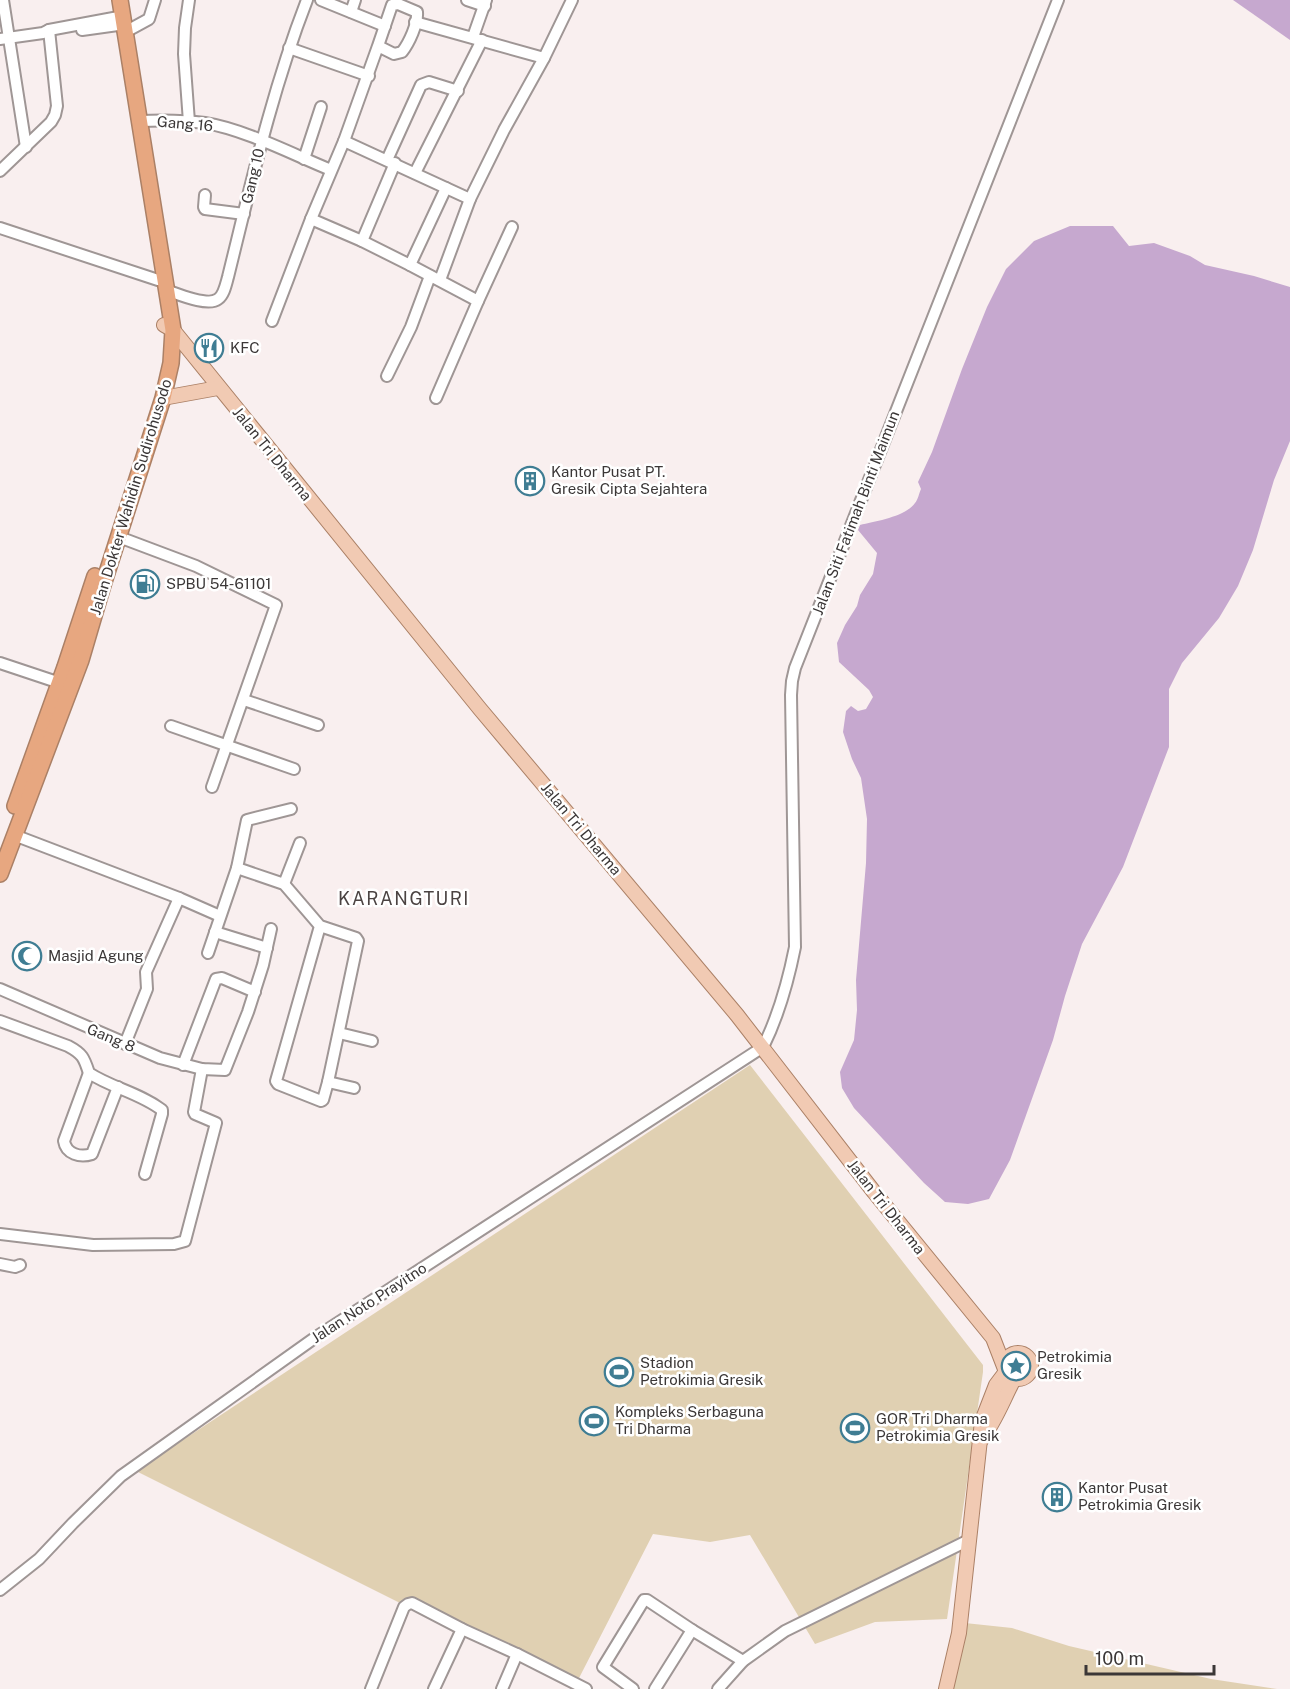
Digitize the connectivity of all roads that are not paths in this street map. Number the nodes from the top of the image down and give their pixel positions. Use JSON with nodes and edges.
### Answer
{"nodes":[{"id":1,"x":3,"y":0,"type":"edge"},
{"id":2,"x":111,"y":0,"type":"edge"},
{"id":3,"x":120,"y":0,"type":"edge"},
{"id":4,"x":155,"y":0,"type":"edge"},
{"id":5,"x":189,"y":0,"type":"edge"},
{"id":6,"x":321,"y":0,"type":"edge"},
{"id":7,"x":355,"y":0,"type":"edge"},
{"id":8,"x":467,"y":0,"type":"edge"},
{"id":9,"x":572,"y":0,"type":"edge"},
{"id":10,"x":1058,"y":0,"type":"edge"},
{"id":11,"x":303,"y":1,"type":"edge"},
{"id":12,"x":486,"y":3,"type":"edge"},
{"id":13,"x":351,"y":12,"type":"junction"},
{"id":14,"x":416,"y":22,"type":"junction"},
{"id":15,"x":121,"y":23,"type":"junction"},
{"id":16,"x":385,"y":26,"type":"junction"},
{"id":17,"x":47,"y":32,"type":"junction"},
{"id":18,"x":4,"y":38,"type":"edge"},
{"id":19,"x":478,"y":39,"type":"junction"},
{"id":20,"x":378,"y":46,"type":"junction"},
{"id":21,"x":289,"y":48,"type":"junction"},
{"id":22,"x":544,"y":58,"type":"junction"},
{"id":23,"x":369,"y":76,"type":"junction"},
{"id":24,"x":458,"y":91,"type":"junction"},
{"id":25,"x":321,"y":107,"type":"dead end"},
{"id":26,"x":139,"y":121,"type":"junction"},
{"id":27,"x":189,"y":122,"type":"junction"},
{"id":28,"x":261,"y":141,"type":"junction"},
{"id":29,"x":344,"y":141,"type":"junction"},
{"id":30,"x":26,"y":147,"type":"junction"},
{"id":31,"x":304,"y":159,"type":"junction"},
{"id":32,"x":391,"y":162,"type":"junction"},
{"id":33,"x":331,"y":170,"type":"junction"},
{"id":34,"x":0,"y":171,"type":"edge"},
{"id":35,"x":415,"y":173,"type":"junction"},
{"id":36,"x":446,"y":188,"type":"junction"},
{"id":37,"x":205,"y":195,"type":"dead end"},
{"id":38,"x":470,"y":199,"type":"junction"},
{"id":39,"x":244,"y":214,"type":"junction"},
{"id":40,"x":311,"y":219,"type":"junction"},
{"id":41,"x":512,"y":227,"type":"dead end"},
{"id":42,"x":0,"y":228,"type":"edge"},
{"id":43,"x":362,"y":241,"type":"junction"},
{"id":44,"x":410,"y":265,"type":"junction"},
{"id":45,"x":435,"y":278,"type":"junction"},
{"id":46,"x":162,"y":285,"type":"junction"},
{"id":47,"x":478,"y":301,"type":"junction"},
{"id":48,"x":272,"y":321,"type":"dead end"},
{"id":49,"x":168,"y":328,"type":"junction"},
{"id":50,"x":387,"y":376,"type":"dead end"},
{"id":51,"x":218,"y":388,"type":"junction"},
{"id":52,"x":158,"y":398,"type":"junction"},
{"id":53,"x":436,"y":398,"type":"dead end"},
{"id":54,"x":119,"y":537,"type":"junction"},
{"id":55,"x":0,"y":663,"type":"edge"},
{"id":56,"x":60,"y":682,"type":"junction"},
{"id":57,"x":244,"y":700,"type":"junction"},
{"id":58,"x":318,"y":725,"type":"dead end"},
{"id":59,"x":171,"y":726,"type":"dead end"},
{"id":60,"x":227,"y":745,"type":"junction"},
{"id":61,"x":294,"y":769,"type":"dead end"},
{"id":62,"x":212,"y":788,"type":"dead end"},
{"id":63,"x":291,"y":809,"type":"dead end"},
{"id":64,"x":14,"y":835,"type":"junction"},
{"id":65,"x":300,"y":843,"type":"dead end"},
{"id":66,"x":0,"y":845,"type":"edge"},
{"id":67,"x":237,"y":868,"type":"junction"},
{"id":68,"x":0,"y":874,"type":"edge"},
{"id":69,"x":284,"y":884,"type":"junction"},
{"id":70,"x":179,"y":898,"type":"junction"},
{"id":71,"x":220,"y":916,"type":"junction"},
{"id":72,"x":320,"y":926,"type":"junction"},
{"id":73,"x":271,"y":929,"type":"dead end"},
{"id":74,"x":215,"y":932,"type":"junction"},
{"id":75,"x":267,"y":948,"type":"junction"},
{"id":76,"x":208,"y":953,"type":"dead end"},
{"id":77,"x":0,"y":989,"type":"edge"},
{"id":78,"x":255,"y":992,"type":"junction"},
{"id":79,"x":0,"y":1022,"type":"edge"},
{"id":80,"x":339,"y":1033,"type":"junction"},
{"id":81,"x":372,"y":1041,"type":"dead end"},
{"id":82,"x":125,"y":1044,"type":"junction"},
{"id":83,"x":763,"y":1047,"type":"junction"},
{"id":84,"x":183,"y":1065,"type":"junction"},
{"id":85,"x":202,"y":1069,"type":"junction"},
{"id":86,"x":88,"y":1073,"type":"junction"},
{"id":87,"x":328,"y":1082,"type":"junction"},
{"id":88,"x":118,"y":1087,"type":"junction"},
{"id":89,"x":354,"y":1088,"type":"dead end"},
{"id":90,"x":145,"y":1174,"type":"dead end"},
{"id":91,"x":0,"y":1234,"type":"edge"},
{"id":92,"x":0,"y":1264,"type":"edge"},
{"id":93,"x":20,"y":1265,"type":"dead end"},
{"id":94,"x":993,"y":1338,"type":"junction"},
{"id":95,"x":1018,"y":1353,"type":"junction"},
{"id":96,"x":1008,"y":1374,"type":"junction"},
{"id":97,"x":969,"y":1540,"type":"junction"},
{"id":98,"x":0,"y":1590,"type":"edge"},
{"id":99,"x":462,"y":1629,"type":"junction"},
{"id":100,"x":692,"y":1630,"type":"junction"},
{"id":101,"x":517,"y":1654,"type":"junction"},
{"id":102,"x":743,"y":1661,"type":"junction"},
{"id":103,"x":371,"y":1689,"type":"edge"},
{"id":104,"x":434,"y":1689,"type":"edge"},
{"id":105,"x":502,"y":1689,"type":"edge"},
{"id":106,"x":584,"y":1689,"type":"edge"},
{"id":107,"x":633,"y":1689,"type":"edge"},
{"id":108,"x":655,"y":1689,"type":"edge"},
{"id":109,"x":718,"y":1689,"type":"edge"},
{"id":110,"x":946,"y":1689,"type":"edge"}],
"edges":[{"from":1,"to":18,"type":"street"},
{"from":2,"to":15,"type":"highway","name":"Jalan Dokter Wahidin Sudirohusodo"},
{"from":3,"to":15,"type":"highway","name":"Jalan Dokter Wahidin Sudirohusodo"},
{"from":4,"to":15,"type":"street"},
{"from":5,"to":27,"type":"street"},
{"from":6,"to":13,"type":"street"},
{"from":7,"to":13,"type":"street"},
{"from":8,"to":12,"type":"street"},
{"from":9,"to":22,"type":"street"},
{"from":10,"to":83,"type":"street","name":"Jalan Siti Fatimah Binti Maimun"},
{"from":11,"to":21,"type":"street","name":"Gang 10"},
{"from":12,"to":19,"type":"street"},
{"from":13,"to":16,"type":"street"},
{"from":14,"to":16,"type":"street"},
{"from":14,"to":19,"type":"street"},
{"from":14,"to":20,"type":"street"},
{"from":15,"to":17,"type":"street"},
{"from":15,"to":26,"type":"highway","name":"Jalan Dokter Wahidin Sudirohusodo"},
{"from":15,"to":46,"type":"highway","name":"Jalan Dokter Wahidin Sudirohusodo"},
{"from":16,"to":20,"type":"street"},
{"from":17,"to":18,"type":"street"},
{"from":17,"to":30,"type":"street"},
{"from":18,"to":30,"type":"street"},
{"from":19,"to":22,"type":"street"},
{"from":19,"to":24,"type":"street"},
{"from":20,"to":23,"type":"street"},
{"from":21,"to":23,"type":"street"},
{"from":21,"to":28,"type":"street","name":"Gang 10"},
{"from":22,"to":38,"type":"street"},
{"from":23,"to":29,"type":"street"},
{"from":24,"to":32,"type":"street"},
{"from":24,"to":35,"type":"street"},
{"from":25,"to":31,"type":"street"},
{"from":26,"to":27,"type":"street","name":"Gang 16"},
{"from":26,"to":46,"type":"highway","name":"Jalan Dokter Wahidin Sudirohusodo"},
{"from":27,"to":28,"type":"street","name":"Gang 16"},
{"from":28,"to":31,"type":"street","name":"Gang 16"},
{"from":28,"to":39,"type":"street","name":"Gang 10"},
{"from":29,"to":32,"type":"street"},
{"from":29,"to":33,"type":"street"},
{"from":30,"to":34,"type":"street"},
{"from":31,"to":33,"type":"street","name":"Gang 16"},
{"from":32,"to":35,"type":"street"},
{"from":32,"to":43,"type":"street"},
{"from":33,"to":40,"type":"street"},
{"from":35,"to":36,"type":"street"},
{"from":36,"to":38,"type":"street"},
{"from":36,"to":44,"type":"street"},
{"from":37,"to":39,"type":"street"},
{"from":38,"to":45,"type":"street"},
{"from":39,"to":46,"type":"street","name":"Gang 10"},
{"from":40,"to":43,"type":"street"},
{"from":40,"to":48,"type":"street"},
{"from":41,"to":47,"type":"street"},
{"from":42,"to":46,"type":"street"},
{"from":43,"to":44,"type":"street"},
{"from":44,"to":45,"type":"street"},
{"from":45,"to":47,"type":"street"},
{"from":45,"to":50,"type":"street"},
{"from":46,"to":49,"type":"highway","name":"Jalan Dokter Wahidin Sudirohusodo"},
{"from":47,"to":53,"type":"street"},
{"from":49,"to":51,"type":"main road","name":"Jalan Tri Dharma"},
{"from":49,"to":52,"type":"highway","name":"Jalan Dokter Wahidin Sudirohusodo"},
{"from":51,"to":52,"type":"main road"},
{"from":51,"to":83,"type":"main road","name":"Jalan Tri Dharma"},
{"from":52,"to":54,"type":"highway","name":"Jalan Dokter Wahidin Sudirohusodo"},
{"from":52,"to":56,"type":"highway","name":"Jalan Dokter Wahidin Sudirohusodo"},
{"from":54,"to":57,"type":"street"},
{"from":54,"to":64,"type":"highway","name":"Jalan Dokter Wahidin Sudirohusodo"},
{"from":55,"to":56,"type":"street"},
{"from":56,"to":66,"type":"highway","name":"Jalan Dokter Wahidin Sudirohusodo"},
{"from":57,"to":58,"type":"street"},
{"from":57,"to":60,"type":"street"},
{"from":59,"to":60,"type":"street"},
{"from":60,"to":61,"type":"street"},
{"from":60,"to":62,"type":"street"},
{"from":63,"to":67,"type":"street"},
{"from":64,"to":68,"type":"highway","name":"Jalan Dokter Wahidin Sudirohusodo"},
{"from":64,"to":70,"type":"street"},
{"from":65,"to":69,"type":"street"},
{"from":67,"to":69,"type":"street"},
{"from":67,"to":71,"type":"street"},
{"from":69,"to":72,"type":"street"},
{"from":70,"to":71,"type":"street"},
{"from":70,"to":82,"type":"street"},
{"from":71,"to":74,"type":"street"},
{"from":72,"to":80,"type":"street"},
{"from":72,"to":87,"type":"street"},
{"from":73,"to":75,"type":"street"},
{"from":74,"to":75,"type":"street"},
{"from":74,"to":76,"type":"street"},
{"from":75,"to":78,"type":"street"},
{"from":77,"to":82,"type":"street","name":"Gang 8"},
{"from":78,"to":84,"type":"street"},
{"from":78,"to":85,"type":"street","name":"Gang 8"},
{"from":79,"to":86,"type":"street"},
{"from":80,"to":81,"type":"street"},
{"from":80,"to":87,"type":"street"},
{"from":82,"to":84,"type":"street","name":"Gang 8"},
{"from":83,"to":94,"type":"main road","name":"Jalan Tri Dharma"},
{"from":83,"to":98,"type":"street","name":"Jalan Noto Prayitno"},
{"from":84,"to":85,"type":"street","name":"Gang 8"},
{"from":85,"to":91,"type":"street"},
{"from":86,"to":88,"type":"street"},
{"from":86,"to":88,"type":"street"},
{"from":87,"to":89,"type":"street"},
{"from":88,"to":90,"type":"street"},
{"from":92,"to":93,"type":"street"},
{"from":94,"to":95,"type":"main road","name":"Jalan Tri Dharma"},
{"from":94,"to":96,"type":"main road","name":"Jalan Tri Dharma"},
{"from":95,"to":96,"type":"main road"},
{"from":95,"to":96,"type":"main road"},
{"from":96,"to":97,"type":"main road"},
{"from":97,"to":102,"type":"street"},
{"from":97,"to":110,"type":"main road"},
{"from":99,"to":101,"type":"street"},
{"from":99,"to":103,"type":"street"},
{"from":99,"to":104,"type":"street"},
{"from":100,"to":102,"type":"street"},
{"from":100,"to":107,"type":"street"},
{"from":100,"to":108,"type":"street"},
{"from":101,"to":105,"type":"street"},
{"from":101,"to":106,"type":"street"},
{"from":102,"to":109,"type":"street"}]}
